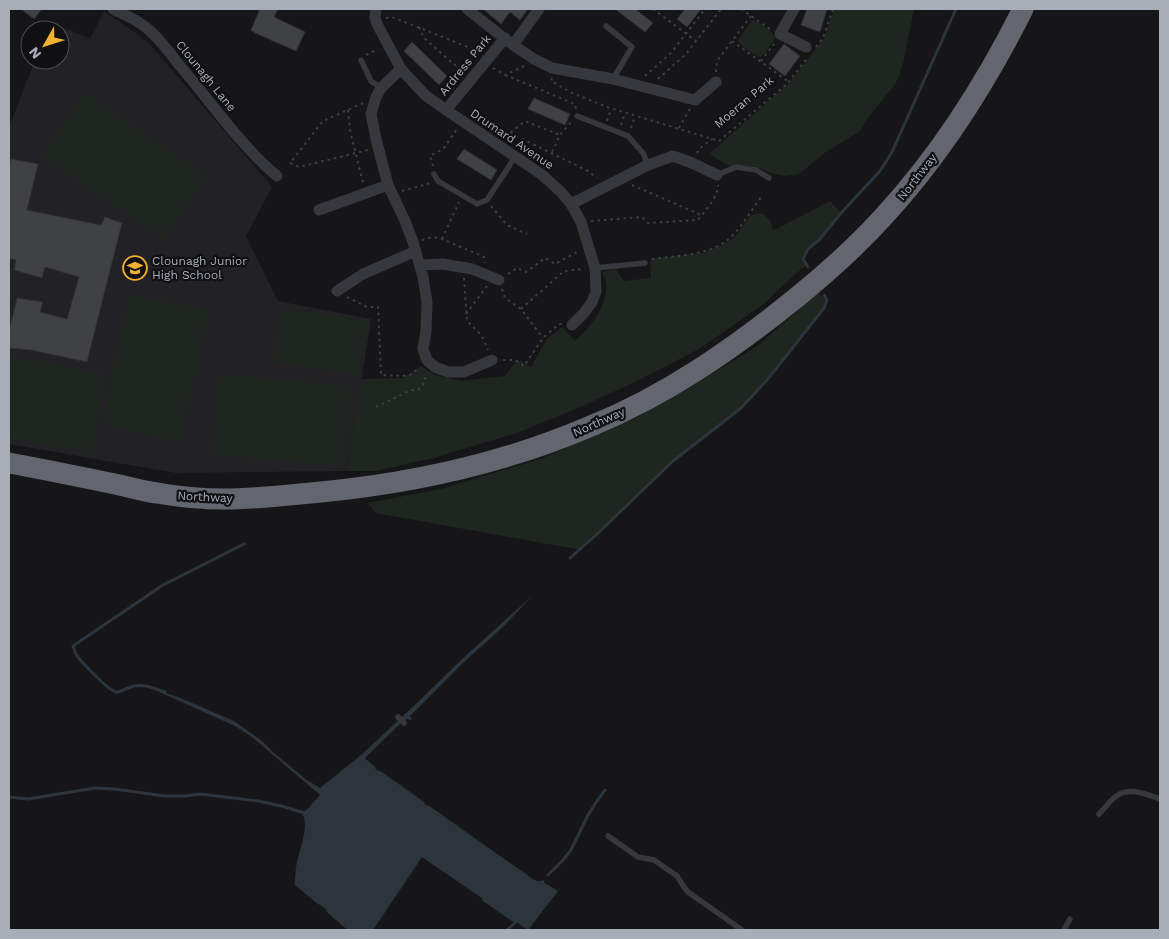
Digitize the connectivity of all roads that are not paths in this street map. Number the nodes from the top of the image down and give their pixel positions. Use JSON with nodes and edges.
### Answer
{"nodes":[{"id":1,"x":113,"y":9,"type":"edge"},
{"id":2,"x":467,"y":9,"type":"edge"},
{"id":3,"x":539,"y":9,"type":"edge"},
{"id":4,"x":794,"y":9,"type":"edge"},
{"id":5,"x":1023,"y":9,"type":"edge"},
{"id":6,"x":374,"y":14,"type":"edge"},
{"id":7,"x":606,"y":26,"type":"dead end"},
{"id":8,"x":509,"y":41,"type":"junction"},
{"id":9,"x":806,"y":46,"type":"dead end"},
{"id":10,"x":361,"y":60,"type":"road end"},
{"id":11,"x":401,"y":69,"type":"junction"},
{"id":12,"x":613,"y":79,"type":"junction"},
{"id":13,"x":716,"y":82,"type":"road end"},
{"id":14,"x":381,"y":88,"type":"junction"},
{"id":15,"x":446,"y":110,"type":"junction"},
{"id":16,"x":577,"y":116,"type":"road end"},
{"id":17,"x":515,"y":156,"type":"junction"},
{"id":18,"x":648,"y":165,"type":"junction"},
{"id":19,"x":274,"y":170,"type":"dead end"},
{"id":20,"x":434,"y":174,"type":"road end"},
{"id":21,"x":717,"y":175,"type":"joint"},
{"id":22,"x":769,"y":178,"type":"dead end"},
{"id":23,"x":390,"y":189,"type":"junction"},
{"id":24,"x":571,"y":204,"type":"junction"},
{"id":25,"x":319,"y":210,"type":"dead end"},
{"id":26,"x":415,"y":246,"type":"junction"},
{"id":27,"x":645,"y":263,"type":"road end"},
{"id":28,"x":420,"y":265,"type":"junction"},
{"id":29,"x":595,"y":268,"type":"junction"},
{"id":30,"x":494,"y":278,"type":"road end"},
{"id":31,"x":336,"y":291,"type":"road end"},
{"id":32,"x":572,"y":325,"type":"road end"},
{"id":33,"x":492,"y":360,"type":"road end"},
{"id":34,"x":9,"y":463,"type":"edge"},
{"id":35,"x":398,"y":717,"type":"dead end"},
{"id":36,"x":404,"y":723,"type":"dead end"},
{"id":37,"x":1160,"y":799,"type":"edge"},
{"id":38,"x":1099,"y":814,"type":"dead end"},
{"id":39,"x":608,"y":836,"type":"dead end"},
{"id":40,"x":1070,"y":919,"type":"dead end"},
{"id":41,"x":742,"y":930,"type":"edge"},
{"id":42,"x":1064,"y":930,"type":"edge"}],
"edges":[{"from":1,"to":19,"type":"street","name":"Clounagh Lane"},
{"from":2,"to":8,"type":"street"},
{"from":3,"to":8,"type":"street","name":"Ardress Park"},
{"from":4,"to":9,"type":"street"},
{"from":5,"to":34,"type":"highway","name":"Northway"},
{"from":6,"to":11,"type":"street","name":"Drumard Avenue"},
{"from":7,"to":12,"type":"lane"},
{"from":8,"to":12,"type":"street"},
{"from":8,"to":15,"type":"street","name":"Ardress Park"},
{"from":10,"to":14,"type":"lane"},
{"from":11,"to":14,"type":"street"},
{"from":11,"to":15,"type":"street","name":"Drumard Avenue"},
{"from":12,"to":13,"type":"street"},
{"from":14,"to":23,"type":"street"},
{"from":15,"to":17,"type":"street","name":"Drumard Avenue"},
{"from":16,"to":18,"type":"lane"},
{"from":17,"to":20,"type":"lane"},
{"from":17,"to":24,"type":"street","name":"Drumard Avenue"},
{"from":18,"to":21,"type":"street"},
{"from":18,"to":24,"type":"street"},
{"from":21,"to":22,"type":"lane"},
{"from":23,"to":25,"type":"street"},
{"from":23,"to":26,"type":"street"},
{"from":24,"to":29,"type":"street","name":"Drumard Avenue"},
{"from":26,"to":28,"type":"street"},
{"from":26,"to":31,"type":"street"},
{"from":27,"to":29,"type":"lane"},
{"from":28,"to":30,"type":"street"},
{"from":28,"to":33,"type":"street"},
{"from":29,"to":32,"type":"street","name":"Drumard Avenue"},
{"from":35,"to":36,"type":"lane"},
{"from":37,"to":38,"type":"lane"},
{"from":39,"to":41,"type":"lane"},
{"from":40,"to":42,"type":"lane"}]}
